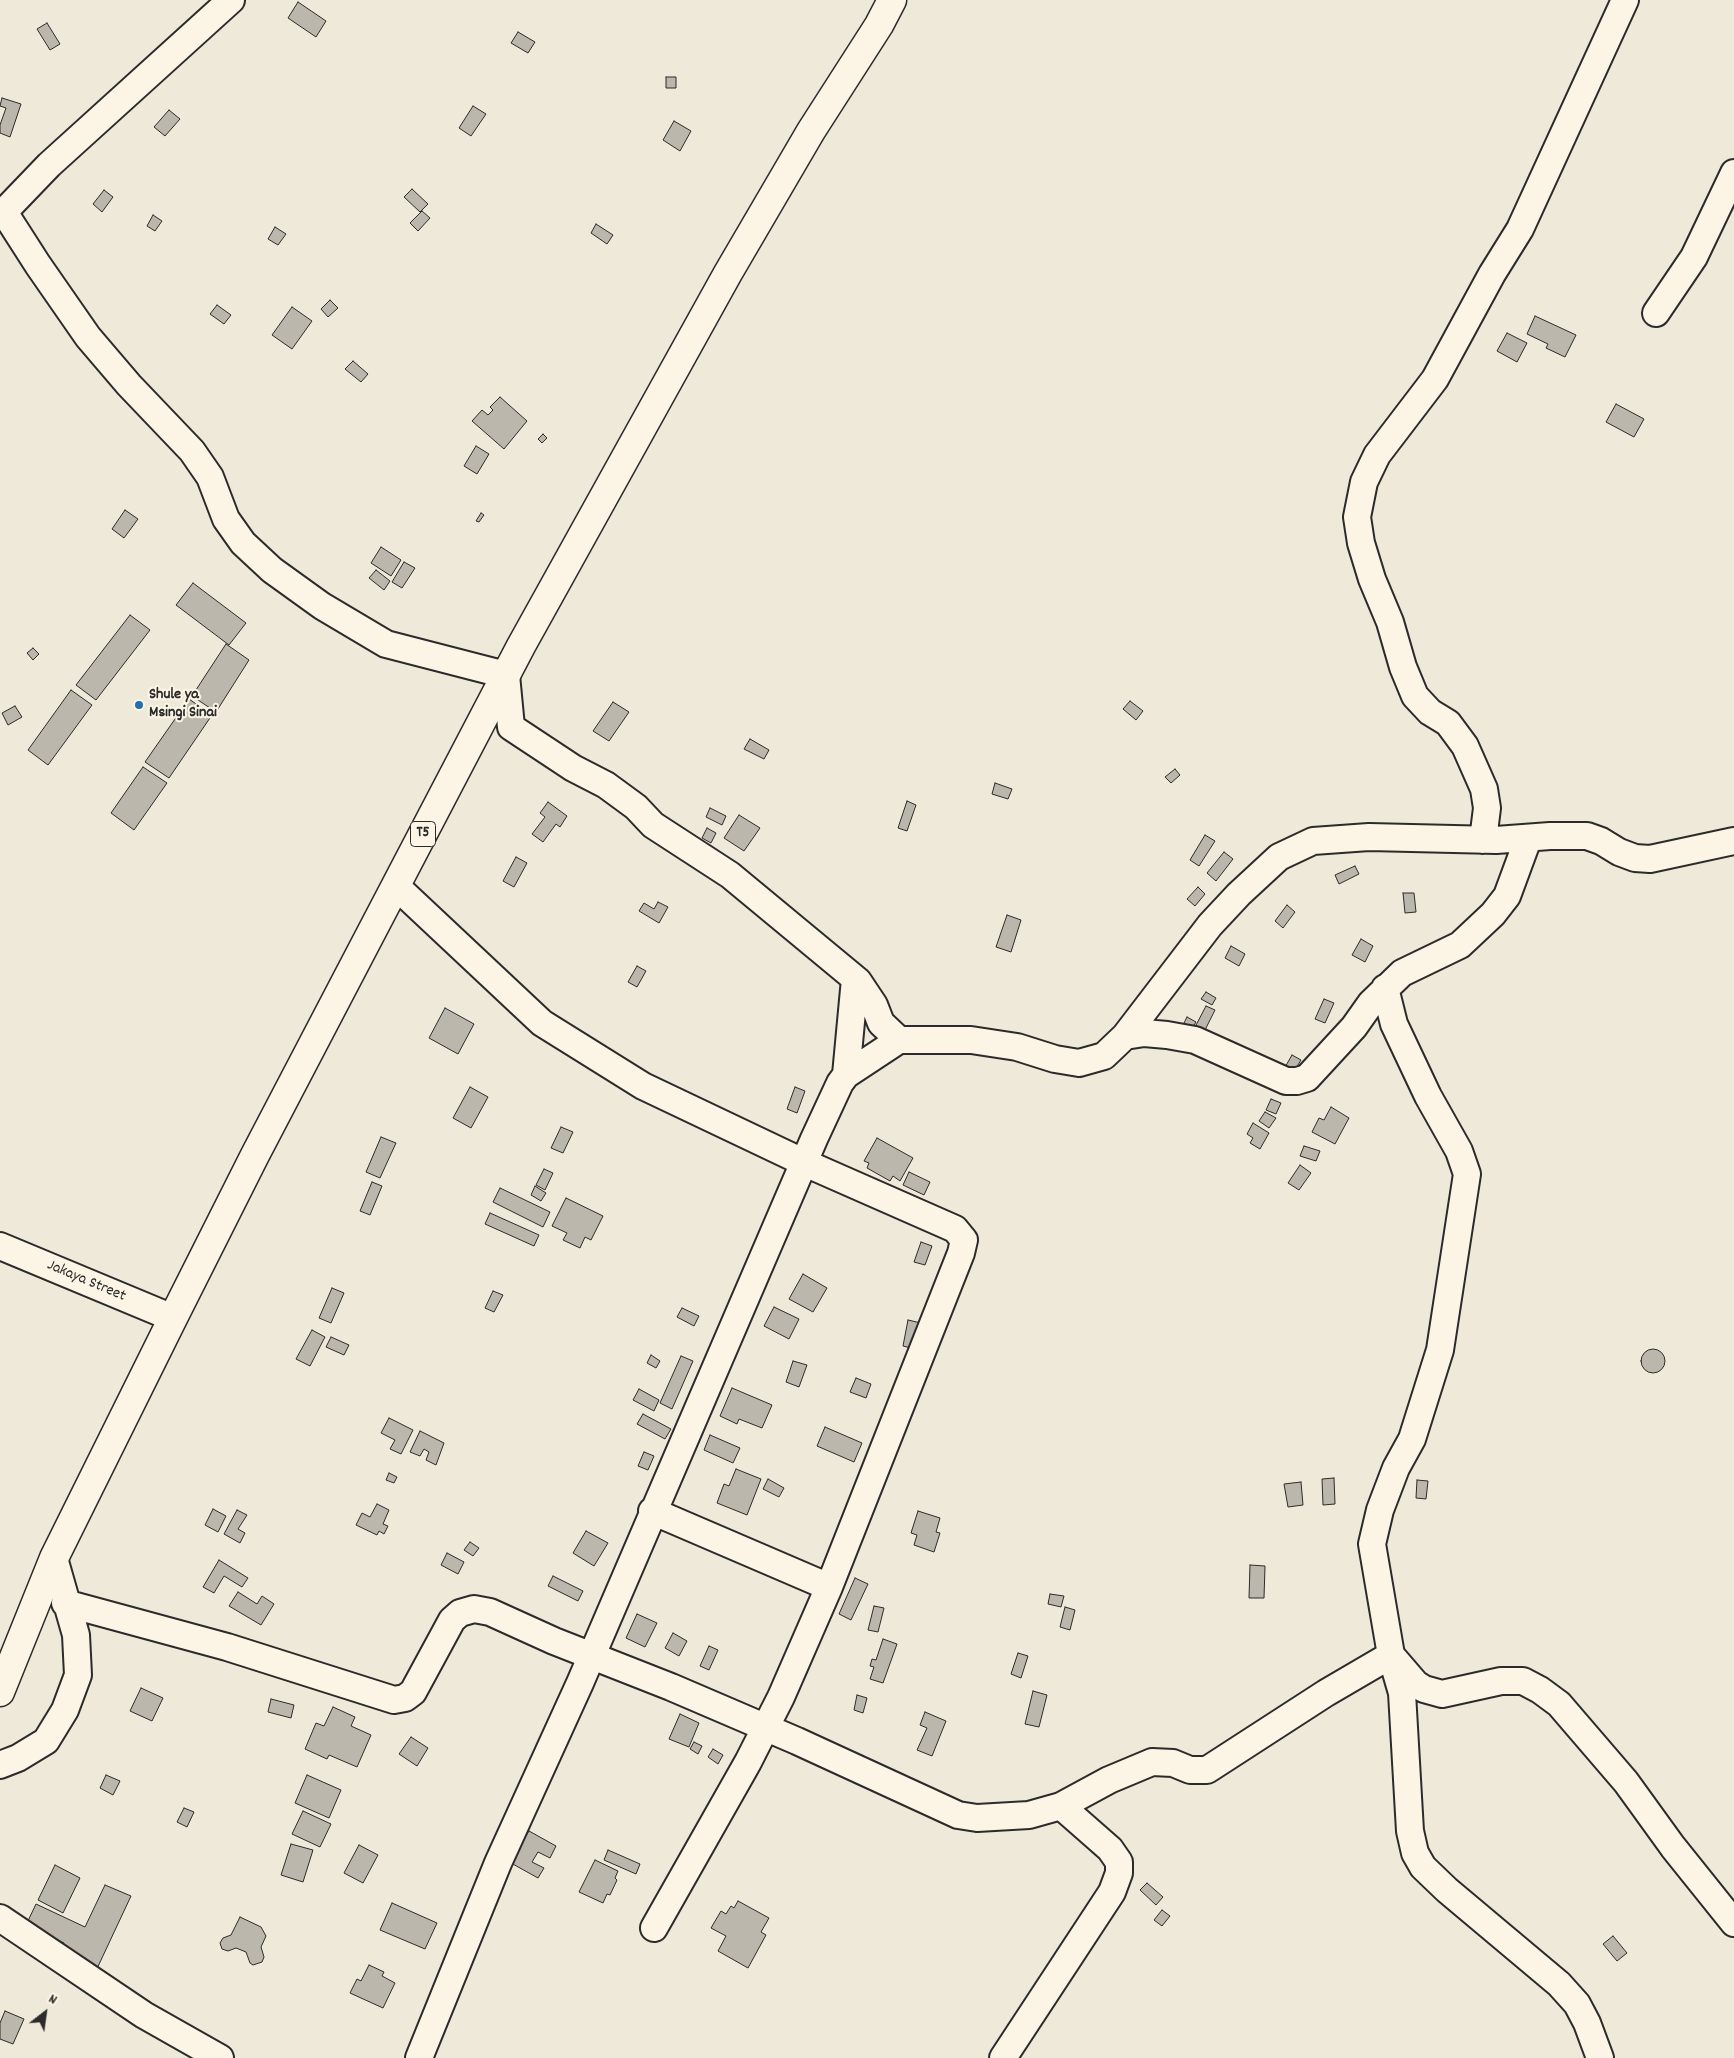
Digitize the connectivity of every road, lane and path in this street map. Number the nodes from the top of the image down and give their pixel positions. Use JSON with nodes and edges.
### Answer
{"nodes":[{"id":1,"x":232,"y":0,"type":"edge"},
{"id":2,"x":892,"y":0,"type":"edge"},
{"id":3,"x":1624,"y":0,"type":"edge"},
{"id":4,"x":1734,"y":173,"type":"edge"},
{"id":5,"x":2,"y":214,"type":"edge"},
{"id":6,"x":1656,"y":313,"type":"dead end"},
{"id":7,"x":506,"y":675,"type":"junction"},
{"id":8,"x":1528,"y":838,"type":"junction"},
{"id":9,"x":1483,"y":840,"type":"junction"},
{"id":10,"x":1734,"y":840,"type":"edge"},
{"id":11,"x":396,"y":886,"type":"junction"},
{"id":12,"x":855,"y":979,"type":"junction"},
{"id":13,"x":1385,"y":988,"type":"junction"},
{"id":14,"x":1125,"y":1036,"type":"junction"},
{"id":15,"x":899,"y":1040,"type":"junction"},
{"id":16,"x":846,"y":1075,"type":"junction"},
{"id":17,"x":805,"y":1164,"type":"junction"},
{"id":18,"x":0,"y":1246,"type":"edge"},
{"id":19,"x":173,"y":1318,"type":"junction"},
{"id":20,"x":652,"y":1511,"type":"junction"},
{"id":21,"x":54,"y":1558,"type":"junction"},
{"id":22,"x":829,"y":1587,"type":"junction"},
{"id":23,"x":66,"y":1603,"type":"junction"},
{"id":24,"x":1391,"y":1655,"type":"junction"},
{"id":25,"x":591,"y":1656,"type":"junction"},
{"id":26,"x":0,"y":1692,"type":"edge"},
{"id":27,"x":764,"y":1727,"type":"junction"},
{"id":28,"x":0,"y":1765,"type":"edge"},
{"id":29,"x":1061,"y":1806,"type":"junction"},
{"id":30,"x":0,"y":1918,"type":"edge"},
{"id":31,"x":1734,"y":1923,"type":"edge"},
{"id":32,"x":654,"y":1928,"type":"dead end"},
{"id":33,"x":220,"y":2058,"type":"edge"},
{"id":34,"x":419,"y":2058,"type":"edge"},
{"id":35,"x":1003,"y":2058,"type":"edge"},
{"id":36,"x":1600,"y":2058,"type":"edge"}],
"edges":[{"from":1,"to":5,"type":"street"},
{"from":2,"to":7,"type":"highway","number":"T5"},
{"from":3,"to":9,"type":"street"},
{"from":4,"to":6,"type":"street"},
{"from":5,"to":7,"type":"street"},
{"from":7,"to":11,"type":"highway","number":"T5"},
{"from":7,"to":12,"type":"street"},
{"from":8,"to":9,"type":"street"},
{"from":8,"to":10,"type":"street"},
{"from":8,"to":13,"type":"street"},
{"from":9,"to":14,"type":"street"},
{"from":11,"to":17,"type":"street"},
{"from":11,"to":19,"type":"highway","number":"T5"},
{"from":12,"to":15,"type":"street"},
{"from":12,"to":16,"type":"street"},
{"from":13,"to":14,"type":"street"},
{"from":13,"to":24,"type":"street"},
{"from":14,"to":15,"type":"street"},
{"from":15,"to":16,"type":"street"},
{"from":16,"to":17,"type":"street"},
{"from":17,"to":20,"type":"street"},
{"from":17,"to":22,"type":"street"},
{"from":18,"to":19,"type":"street","name":"Jakaya Street"},
{"from":19,"to":21,"type":"highway","number":"T5"},
{"from":20,"to":22,"type":"street"},
{"from":20,"to":25,"type":"street"},
{"from":21,"to":23,"type":"street"},
{"from":21,"to":26,"type":"highway","number":"T5"},
{"from":22,"to":27,"type":"street"},
{"from":23,"to":25,"type":"street"},
{"from":23,"to":28,"type":"street"},
{"from":24,"to":29,"type":"street"},
{"from":24,"to":31,"type":"street"},
{"from":24,"to":36,"type":"street"},
{"from":25,"to":27,"type":"street"},
{"from":25,"to":34,"type":"street"},
{"from":27,"to":29,"type":"street"},
{"from":27,"to":32,"type":"street"},
{"from":29,"to":35,"type":"street"},
{"from":30,"to":33,"type":"street"}]}
